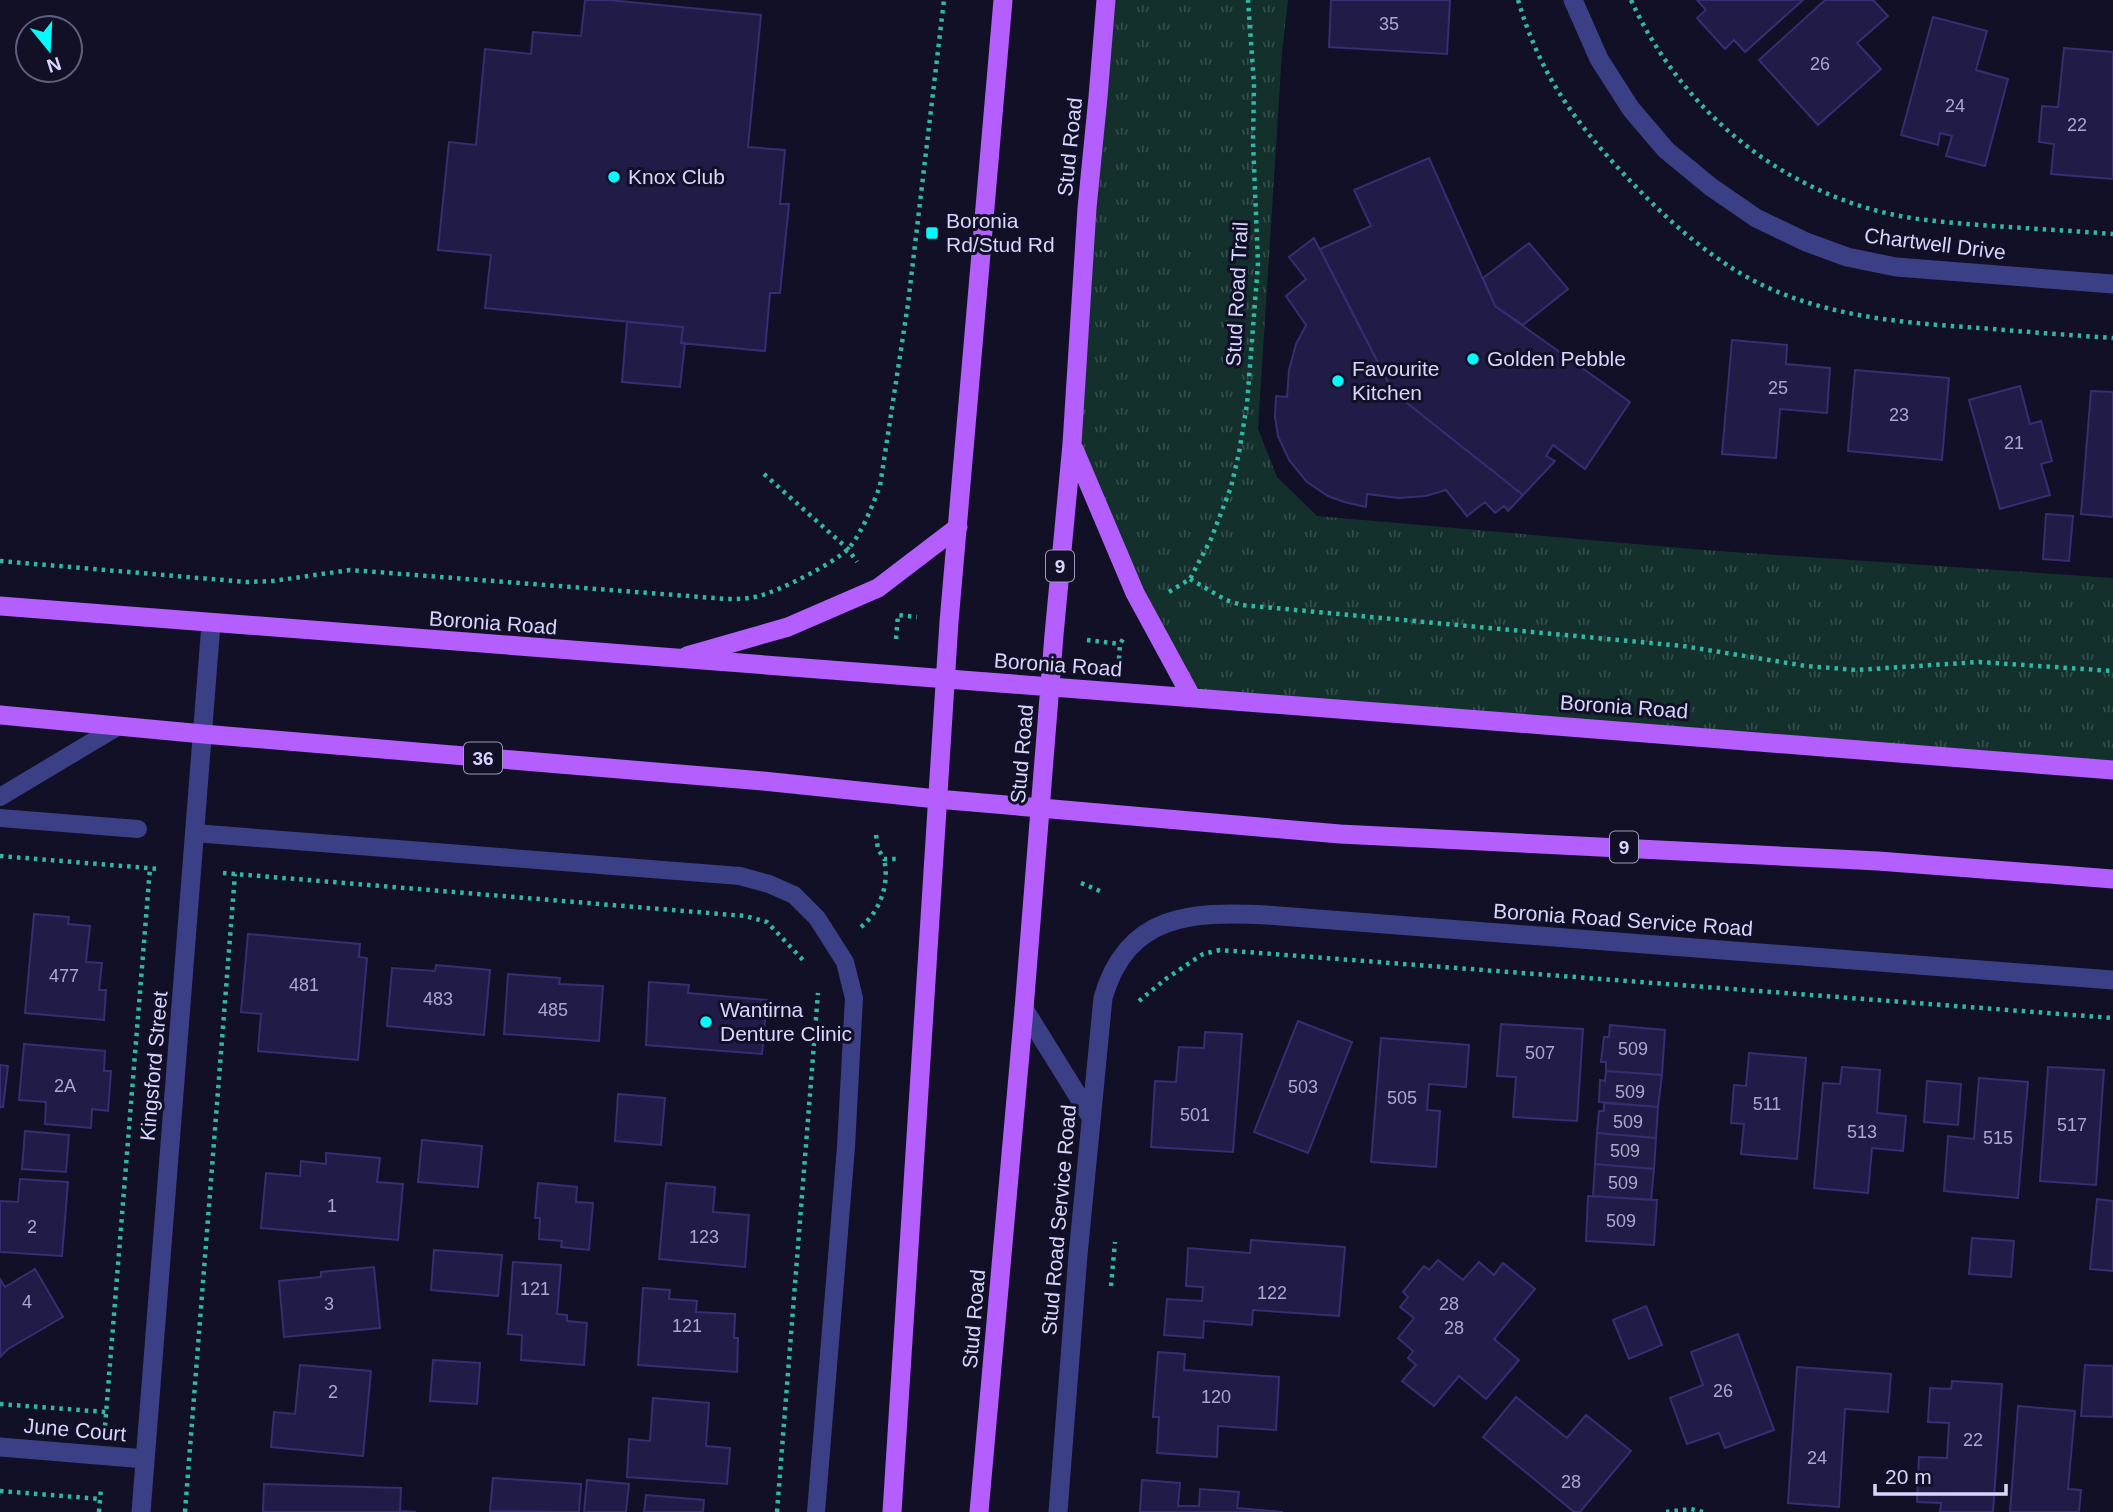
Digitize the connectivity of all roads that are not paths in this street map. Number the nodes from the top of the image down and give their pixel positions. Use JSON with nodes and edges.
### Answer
{"nodes":[{"id":1,"x":1003,"y":0,"type":"edge"},
{"id":2,"x":1105,"y":0,"type":"edge"},
{"id":3,"x":1573,"y":0,"type":"edge"},
{"id":4,"x":2113,"y":284,"type":"edge"},
{"id":5,"x":1072,"y":444,"type":"junction"},
{"id":6,"x":958,"y":527,"type":"junction"},
{"id":7,"x":0,"y":606,"type":"edge"},
{"id":8,"x":211,"y":624,"type":"junction"},
{"id":9,"x":676,"y":659,"type":"junction"},
{"id":10,"x":946,"y":681,"type":"junction"},
{"id":11,"x":1050,"y":688,"type":"junction"},
{"id":12,"x":1192,"y":698,"type":"junction"},
{"id":13,"x":0,"y":715,"type":"edge"},
{"id":14,"x":117,"y":727,"type":"junction"},
{"id":15,"x":203,"y":734,"type":"junction"},
{"id":16,"x":2113,"y":770,"type":"edge"},
{"id":17,"x":0,"y":797,"type":"edge"},
{"id":18,"x":937,"y":799,"type":"junction"},
{"id":19,"x":1040,"y":808,"type":"junction"},
{"id":20,"x":0,"y":818,"type":"edge"},
{"id":21,"x":138,"y":829,"type":"dead end"},
{"id":22,"x":194,"y":833,"type":"junction"},
{"id":23,"x":2113,"y":879,"type":"edge"},
{"id":24,"x":1136,"y":942,"type":"joint"},
{"id":25,"x":2113,"y":980,"type":"edge"},
{"id":26,"x":1024,"y":1009,"type":"junction"},
{"id":27,"x":1091,"y":1117,"type":"junction"},
{"id":28,"x":0,"y":1447,"type":"edge"},
{"id":29,"x":145,"y":1459,"type":"junction"},
{"id":30,"x":141,"y":1512,"type":"edge"},
{"id":31,"x":816,"y":1512,"type":"edge"},
{"id":32,"x":892,"y":1512,"type":"edge"},
{"id":33,"x":979,"y":1512,"type":"edge"},
{"id":34,"x":1058,"y":1512,"type":"edge"}],
"edges":[{"from":1,"to":6,"type":"main road"},
{"from":2,"to":5,"type":"main road","name":"Stud Road","number":"9"},
{"from":3,"to":4,"type":"street","name":"Chartwell Drive"},
{"from":5,"to":11,"type":"main road","name":"Stud Road","number":"9"},
{"from":5,"to":12,"type":"main road"},
{"from":6,"to":9,"type":"main road"},
{"from":6,"to":10,"type":"main road"},
{"from":7,"to":8,"type":"main road","name":"Boronia Road"},
{"from":8,"to":9,"type":"main road","name":"Boronia Road"},
{"from":8,"to":15,"type":"street","name":"Kingsford Street"},
{"from":9,"to":10,"type":"main road","name":"Boronia Road"},
{"from":10,"to":11,"type":"main road","name":"Boronia Road"},
{"from":10,"to":18,"type":"main road"},
{"from":11,"to":12,"type":"main road","name":"Boronia Road"},
{"from":11,"to":19,"type":"main road","name":"Stud Road"},
{"from":12,"to":16,"type":"main road","name":"Boronia Road"},
{"from":13,"to":14,"type":"main road","number":"36"},
{"from":14,"to":15,"type":"main road","number":"36"},
{"from":14,"to":17,"type":"lane"},
{"from":15,"to":18,"type":"main road","number":"36"},
{"from":15,"to":22,"type":"street","name":"Kingsford Street"},
{"from":18,"to":19,"type":"main road","number":"9"},
{"from":18,"to":32,"type":"main road"},
{"from":19,"to":23,"type":"main road","number":"9"},
{"from":19,"to":26,"type":"main road","name":"Stud Road"},
{"from":20,"to":21,"type":"lane"},
{"from":22,"to":29,"type":"street","name":"Kingsford Street"},
{"from":22,"to":31,"type":"lane"},
{"from":24,"to":25,"type":"street","name":"Boronia Road Service Road"},
{"from":24,"to":27,"type":"street","name":"Stud Road Service Road"},
{"from":26,"to":27,"type":"street"},
{"from":26,"to":33,"type":"main road","name":"Stud Road"},
{"from":27,"to":34,"type":"street","name":"Stud Road Service Road"},
{"from":28,"to":29,"type":"street","name":"June Court"},
{"from":29,"to":30,"type":"street","name":"Kingsford Street"}]}
